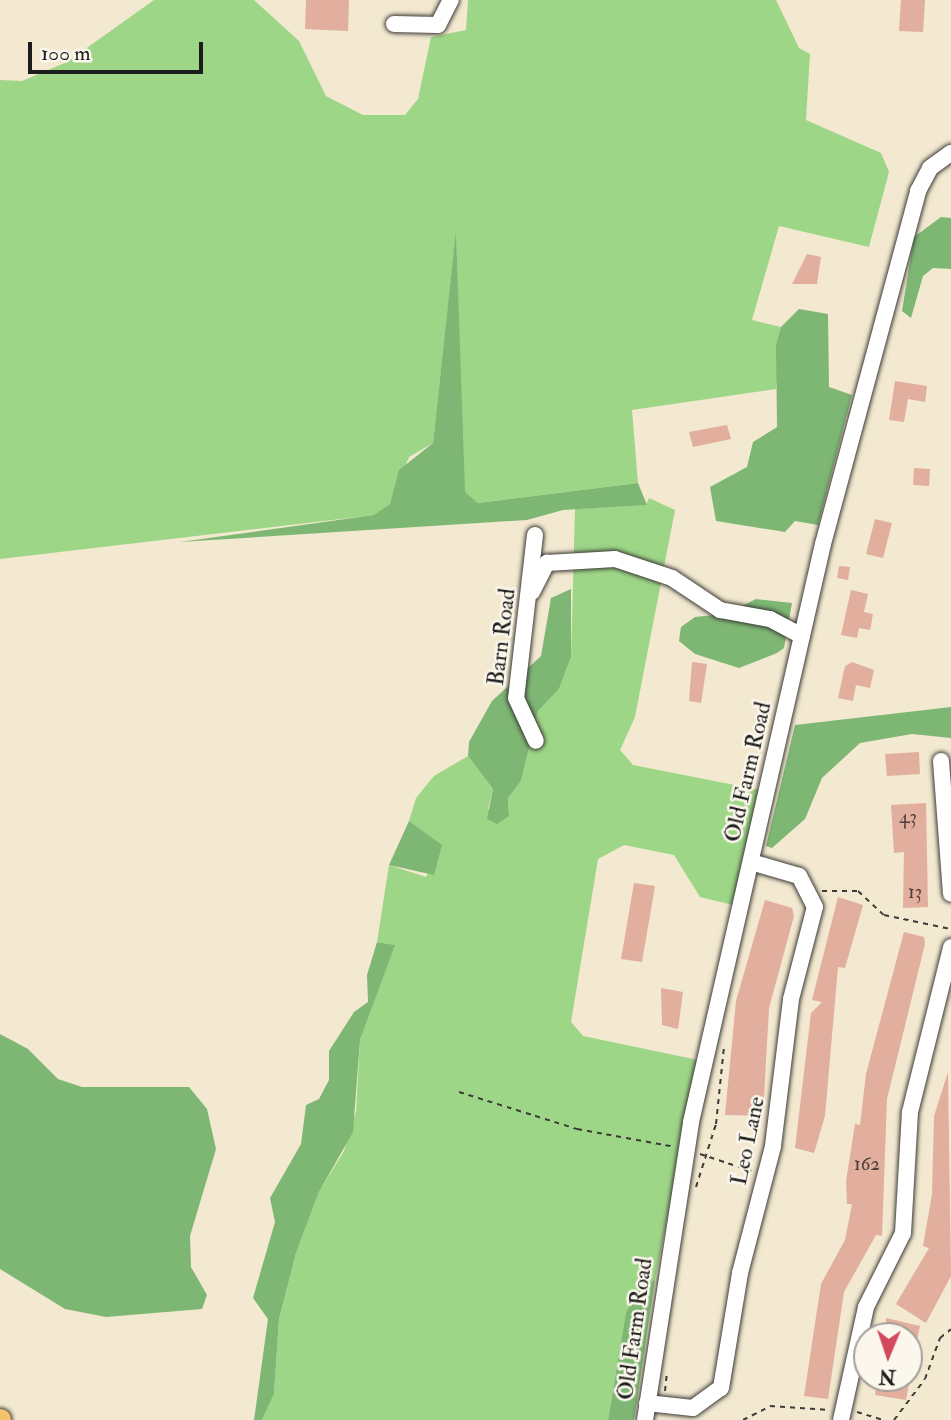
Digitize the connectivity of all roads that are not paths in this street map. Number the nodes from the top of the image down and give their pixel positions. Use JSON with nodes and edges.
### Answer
{"nodes":[{"id":1,"x":451,"y":0,"type":"edge"},
{"id":2,"x":394,"y":24,"type":"dead end"},
{"id":3,"x":951,"y":153,"type":"edge"},
{"id":4,"x":535,"y":535,"type":"dead end"},
{"id":5,"x":532,"y":592,"type":"junction"},
{"id":6,"x":802,"y":636,"type":"junction"},
{"id":7,"x":536,"y":741,"type":"dead end"},
{"id":8,"x":942,"y":761,"type":"dead end"},
{"id":9,"x":751,"y":862,"type":"junction"},
{"id":10,"x":951,"y":894,"type":"edge"},
{"id":11,"x":951,"y":947,"type":"edge"},
{"id":12,"x":647,"y":1403,"type":"junction"},
{"id":13,"x":844,"y":1415,"type":"edge"},
{"id":14,"x":645,"y":1420,"type":"edge"}],
"edges":[{"from":1,"to":2,"type":"street"},
{"from":3,"to":6,"type":"street","name":"Old Farm Road"},
{"from":4,"to":5,"type":"street","name":"Barn Road"},
{"from":5,"to":6,"type":"street"},
{"from":5,"to":7,"type":"street","name":"Barn Road"},
{"from":6,"to":9,"type":"street","name":"Old Farm Road"},
{"from":8,"to":10,"type":"street"},
{"from":9,"to":12,"type":"street","name":"Old Farm Road"},
{"from":9,"to":12,"type":"street","name":"Leo Lane"},
{"from":11,"to":13,"type":"street"},
{"from":12,"to":14,"type":"street","name":"Old Farm Road"}]}
